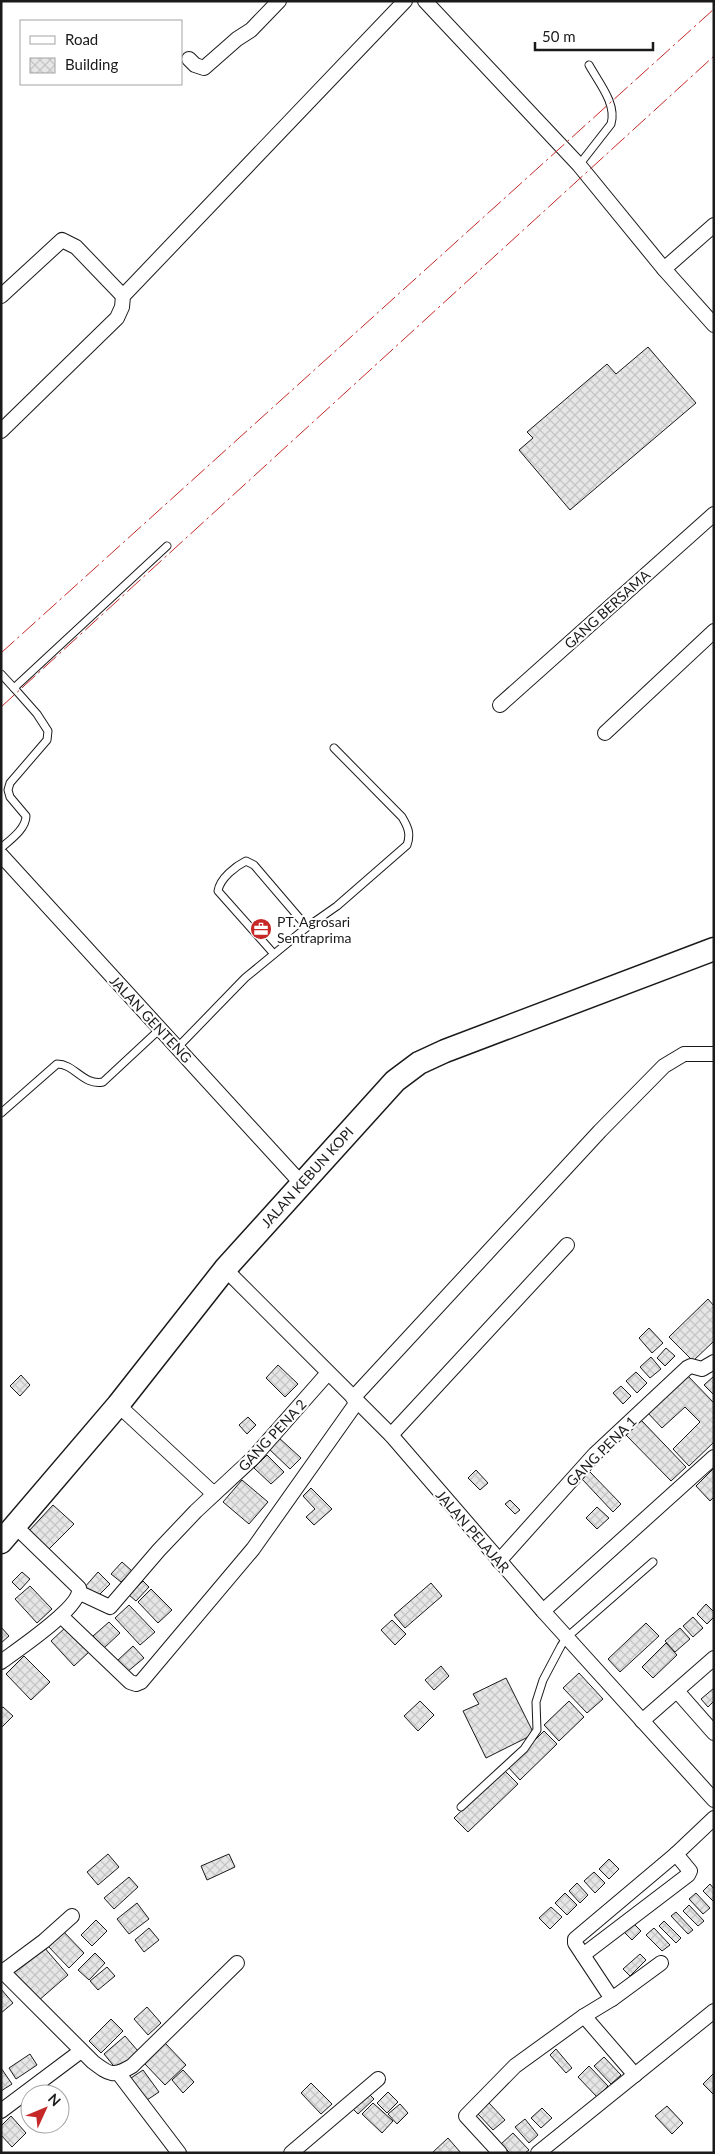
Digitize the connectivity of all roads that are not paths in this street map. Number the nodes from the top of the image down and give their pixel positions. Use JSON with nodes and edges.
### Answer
{"nodes":[{"id":1,"x":279,"y":1,"type":"edge"},
{"id":2,"x":405,"y":1,"type":"edge"},
{"id":3,"x":425,"y":1,"type":"edge"},
{"id":4,"x":189,"y":59,"type":"dead end"},
{"id":5,"x":589,"y":65,"type":"dead end"},
{"id":6,"x":579,"y":165,"type":"junction"},
{"id":7,"x":714,"y":225,"type":"edge"},
{"id":8,"x":664,"y":269,"type":"junction"},
{"id":9,"x":1,"y":296,"type":"edge"},
{"id":10,"x":123,"y":296,"type":"junction"},
{"id":11,"x":714,"y":325,"type":"edge"},
{"id":12,"x":1,"y":431,"type":"edge"},
{"id":13,"x":714,"y":514,"type":"edge"},
{"id":14,"x":167,"y":546,"type":"dead end"},
{"id":15,"x":714,"y":631,"type":"edge"},
{"id":16,"x":1,"y":674,"type":"edge"},
{"id":17,"x":14,"y":688,"type":"junction"},
{"id":18,"x":500,"y":704,"type":"dead end"},
{"id":19,"x":605,"y":733,"type":"dead end"},
{"id":20,"x":334,"y":748,"type":"dead end"},
{"id":21,"x":1,"y":848,"type":"edge"},
{"id":22,"x":1,"y":855,"type":"edge"},
{"id":23,"x":308,"y":927,"type":"junction"},
{"id":24,"x":714,"y":949,"type":"edge"},
{"id":25,"x":274,"y":954,"type":"junction"},
{"id":26,"x":160,"y":1029,"type":"junction"},
{"id":27,"x":177,"y":1048,"type":"junction"},
{"id":28,"x":714,"y":1054,"type":"edge"},
{"id":29,"x":1,"y":1113,"type":"edge"},
{"id":30,"x":301,"y":1183,"type":"junction"},
{"id":31,"x":567,"y":1245,"type":"dead end"},
{"id":32,"x":225,"y":1269,"type":"junction"},
{"id":33,"x":714,"y":1362,"type":"edge"},
{"id":34,"x":328,"y":1374,"type":"junction"},
{"id":35,"x":355,"y":1400,"type":"junction"},
{"id":36,"x":118,"y":1405,"type":"junction"},
{"id":37,"x":390,"y":1435,"type":"junction"},
{"id":38,"x":714,"y":1457,"type":"edge"},
{"id":39,"x":214,"y":1494,"type":"junction"},
{"id":40,"x":8,"y":1534,"type":"edge"},
{"id":41,"x":499,"y":1561,"type":"junction"},
{"id":42,"x":653,"y":1562,"type":"dead end"},
{"id":43,"x":80,"y":1593,"type":"junction"},
{"id":44,"x":543,"y":1611,"type":"junction"},
{"id":45,"x":61,"y":1616,"type":"junction"},
{"id":46,"x":566,"y":1638,"type":"junction"},
{"id":47,"x":714,"y":1658,"type":"edge"},
{"id":48,"x":1,"y":1662,"type":"edge"},
{"id":49,"x":677,"y":1691,"type":"junction"},
{"id":50,"x":642,"y":1721,"type":"junction"},
{"id":51,"x":714,"y":1734,"type":"edge"},
{"id":52,"x":714,"y":1800,"type":"edge"},
{"id":53,"x":461,"y":1807,"type":"dead end"},
{"id":54,"x":714,"y":1818,"type":"edge"},
{"id":55,"x":676,"y":1854,"type":"junction"},
{"id":56,"x":72,"y":1916,"type":"dead end"},
{"id":57,"x":583,"y":1956,"type":"junction"},
{"id":58,"x":661,"y":1962,"type":"dead end"},
{"id":59,"x":237,"y":1963,"type":"dead end"},
{"id":60,"x":2,"y":1971,"type":"edge"},
{"id":61,"x":612,"y":1999,"type":"junction"},
{"id":62,"x":714,"y":2011,"type":"edge"},
{"id":63,"x":584,"y":2016,"type":"junction"},
{"id":64,"x":80,"y":2051,"type":"junction"},
{"id":65,"x":119,"y":2074,"type":"junction"},
{"id":66,"x":635,"y":2075,"type":"junction"},
{"id":67,"x":378,"y":2079,"type":"dead end"},
{"id":68,"x":1,"y":2111,"type":"edge"},
{"id":69,"x":179,"y":2153,"type":"edge"},
{"id":70,"x":291,"y":2153,"type":"edge"},
{"id":71,"x":500,"y":2153,"type":"edge"},
{"id":72,"x":538,"y":2153,"type":"edge"}],
"edges":[{"from":1,"to":4,"type":"street"},
{"from":2,"to":10,"type":"street"},
{"from":3,"to":6,"type":"street"},
{"from":5,"to":6,"type":"lane"},
{"from":6,"to":8,"type":"street"},
{"from":7,"to":8,"type":"street"},
{"from":8,"to":11,"type":"street"},
{"from":9,"to":10,"type":"street"},
{"from":10,"to":12,"type":"street"},
{"from":13,"to":18,"type":"street","name":"GANG BERSAMA"},
{"from":14,"to":17,"type":"lane"},
{"from":15,"to":19,"type":"street"},
{"from":16,"to":17,"type":"lane"},
{"from":17,"to":21,"type":"lane"},
{"from":20,"to":23,"type":"lane"},
{"from":22,"to":26,"type":"street","name":"JALAN GENTENG"},
{"from":23,"to":25,"type":"lane"},
{"from":23,"to":25,"type":"lane"},
{"from":24,"to":30,"type":"main road","name":"JALAN KEBUN KOPI"},
{"from":25,"to":27,"type":"lane"},
{"from":26,"to":27,"type":"street","name":"JALAN GENTENG"},
{"from":26,"to":29,"type":"lane"},
{"from":27,"to":30,"type":"street","name":"JALAN GENTENG"},
{"from":28,"to":35,"type":"street"},
{"from":30,"to":32,"type":"main road","name":"JALAN KEBUN KOPI"},
{"from":31,"to":37,"type":"street"},
{"from":32,"to":34,"type":"street","name":"JALAN PELAJAR"},
{"from":32,"to":36,"type":"main road","name":"JALAN KEBUN KOPI"},
{"from":33,"to":41,"type":"street","name":"GANG PENA 1"},
{"from":34,"to":35,"type":"street","name":"JALAN PELAJAR"},
{"from":34,"to":39,"type":"street","name":"GANG PENA 2"},
{"from":35,"to":37,"type":"street","name":"JALAN PELAJAR"},
{"from":35,"to":45,"type":"street"},
{"from":36,"to":39,"type":"street"},
{"from":36,"to":40,"type":"main road","name":"JALAN KEBUN KOPI"},
{"from":37,"to":41,"type":"street","name":"JALAN PELAJAR"},
{"from":38,"to":44,"type":"street"},
{"from":39,"to":43,"type":"street","name":"GANG PENA 2"},
{"from":40,"to":43,"type":"street"},
{"from":41,"to":44,"type":"street","name":"JALAN PELAJAR"},
{"from":42,"to":46,"type":"lane"},
{"from":43,"to":45,"type":"street"},
{"from":44,"to":46,"type":"street","name":"JALAN PELAJAR"},
{"from":45,"to":48,"type":"street"},
{"from":46,"to":50,"type":"street","name":"JALAN PELAJAR"},
{"from":46,"to":53,"type":"lane"},
{"from":47,"to":49,"type":"street"},
{"from":49,"to":50,"type":"street"},
{"from":49,"to":51,"type":"street"},
{"from":50,"to":52,"type":"street","name":"JALAN PELAJAR"},
{"from":54,"to":55,"type":"street"},
{"from":55,"to":57,"type":"street"},
{"from":55,"to":57,"type":"street"},
{"from":56,"to":60,"type":"street"},
{"from":57,"to":61,"type":"street"},
{"from":58,"to":61,"type":"street"},
{"from":59,"to":65,"type":"street"},
{"from":60,"to":64,"type":"street"},
{"from":61,"to":63,"type":"street"},
{"from":62,"to":66,"type":"street"},
{"from":63,"to":66,"type":"street"},
{"from":63,"to":71,"type":"street"},
{"from":64,"to":65,"type":"street"},
{"from":64,"to":68,"type":"street"},
{"from":65,"to":69,"type":"street"},
{"from":66,"to":72,"type":"street"},
{"from":67,"to":70,"type":"street"}]}
